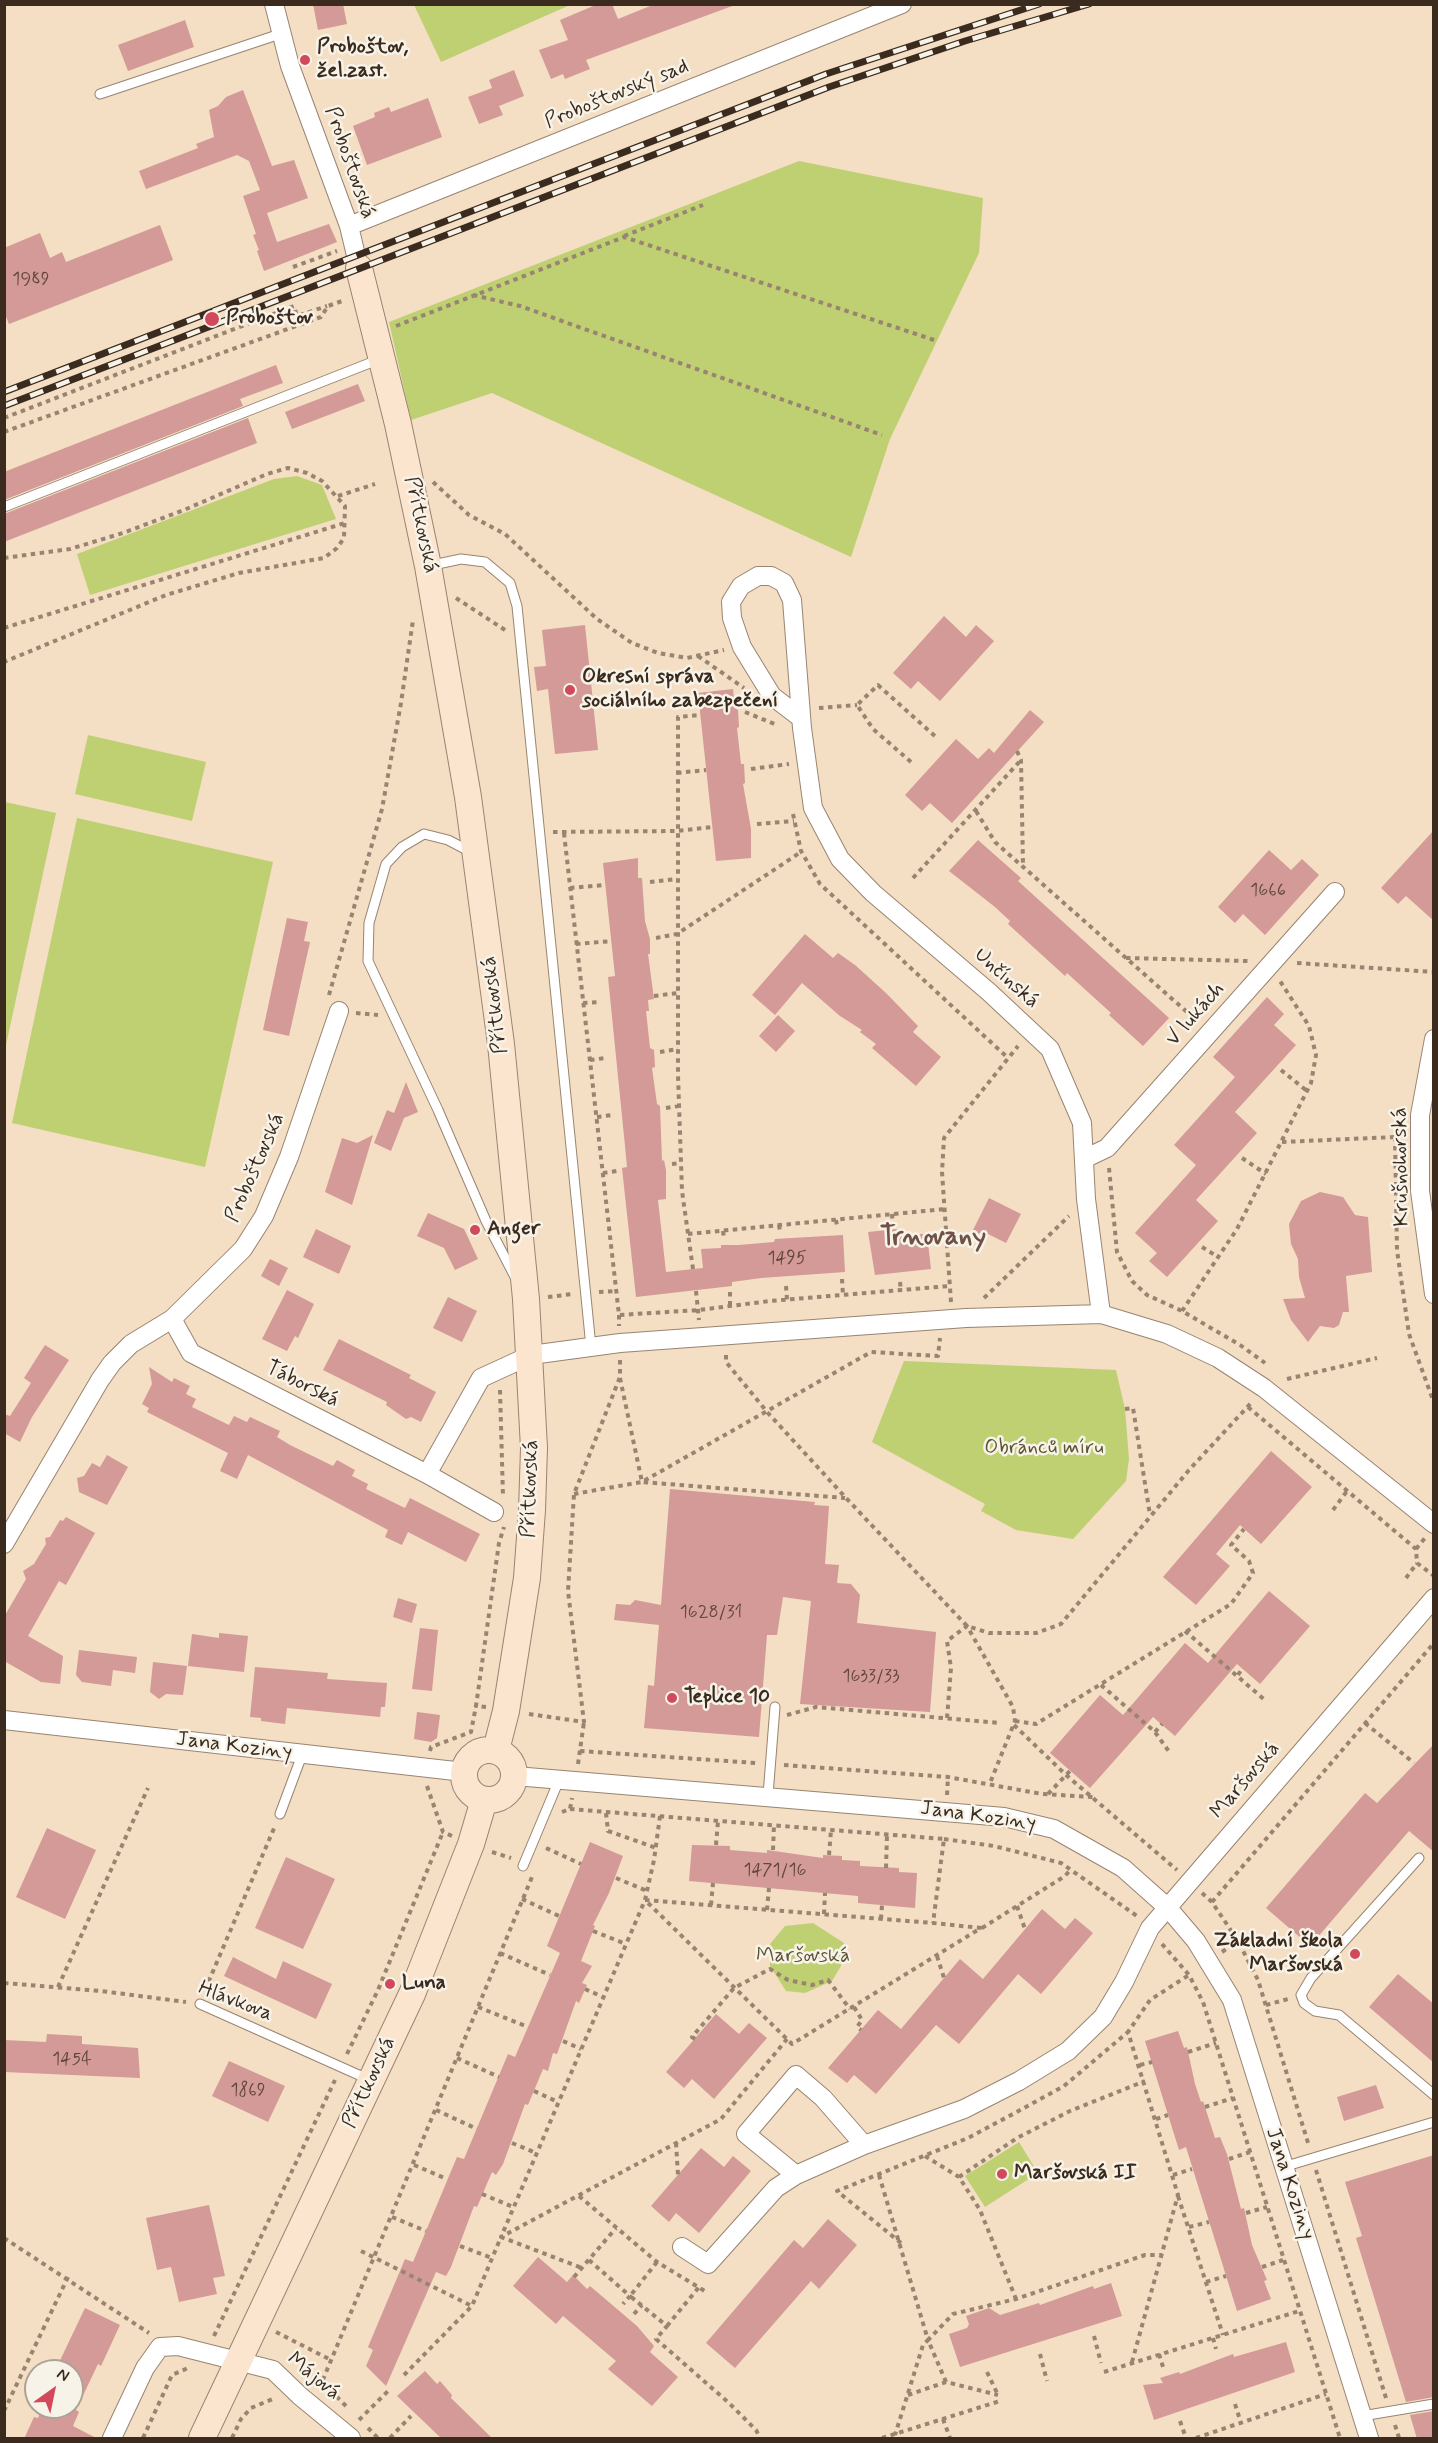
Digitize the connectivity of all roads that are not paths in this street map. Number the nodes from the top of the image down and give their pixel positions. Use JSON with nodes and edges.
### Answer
{"nodes":[{"id":1,"x":274,"y":4,"type":"edge"},
{"id":2,"x":902,"y":4,"type":"edge"},
{"id":3,"x":280,"y":34,"type":"junction"},
{"id":4,"x":100,"y":94,"type":"dead end"},
{"id":5,"x":349,"y":226,"type":"junction"},
{"id":6,"x":356,"y":256,"type":"joint"},
{"id":7,"x":383,"y":358,"type":"junction"},
{"id":8,"x":4,"y":507,"type":"edge"},
{"id":9,"x":430,"y":574,"type":"junction"},
{"id":10,"x":795,"y":724,"type":"junction"},
{"id":11,"x":478,"y":855,"type":"junction"},
{"id":12,"x":1335,"y":892,"type":"dead end"},
{"id":13,"x":339,"y":1011,"type":"road end"},
{"id":14,"x":1434,"y":1039,"type":"edge"},
{"id":15,"x":1084,"y":1159,"type":"junction"},
{"id":16,"x":1434,"y":1294,"type":"edge"},
{"id":17,"x":526,"y":1299,"type":"junction"},
{"id":18,"x":1101,"y":1314,"type":"junction"},
{"id":19,"x":172,"y":1319,"type":"junction"},
{"id":20,"x":591,"y":1347,"type":"junction"},
{"id":21,"x":531,"y":1355,"type":"junction"},
{"id":22,"x":428,"y":1474,"type":"junction"},
{"id":23,"x":501,"y":1511,"type":"road end"},
{"id":24,"x":1434,"y":1524,"type":"edge"},
{"id":25,"x":4,"y":1544,"type":"edge"},
{"id":26,"x":1434,"y":1598,"type":"edge"},
{"id":27,"x":776,"y":1707,"type":"dead end"},
{"id":28,"x":4,"y":1720,"type":"edge"},
{"id":29,"x":496,"y":1750,"type":"junction"},
{"id":30,"x":302,"y":1755,"type":"junction"},
{"id":31,"x":464,"y":1772,"type":"junction"},
{"id":32,"x":514,"y":1776,"type":"junction"},
{"id":33,"x":568,"y":1781,"type":"junction"},
{"id":34,"x":768,"y":1795,"type":"junction"},
{"id":35,"x":484,"y":1800,"type":"junction"},
{"id":36,"x":280,"y":1814,"type":"road end"},
{"id":37,"x":1419,"y":1858,"type":"dead end"},
{"id":38,"x":523,"y":1866,"type":"dead end"},
{"id":39,"x":1168,"y":1908,"type":"junction"},
{"id":40,"x":200,"y":2004,"type":"road end"},
{"id":41,"x":371,"y":2080,"type":"junction"},
{"id":42,"x":1434,"y":2095,"type":"edge"},
{"id":43,"x":1434,"y":2122,"type":"edge"},
{"id":44,"x":864,"y":2145,"type":"junction"},
{"id":45,"x":1282,"y":2167,"type":"junction"},
{"id":46,"x":796,"y":2175,"type":"junction"},
{"id":47,"x":682,"y":2247,"type":"dead end"},
{"id":48,"x":241,"y":2360,"type":"junction"},
{"id":49,"x":1434,"y":2404,"type":"edge"},
{"id":50,"x":1362,"y":2416,"type":"junction"},
{"id":51,"x":349,"y":2436,"type":"edge"},
{"id":52,"x":112,"y":2439,"type":"edge"},
{"id":53,"x":202,"y":2439,"type":"edge"},
{"id":54,"x":1369,"y":2439,"type":"edge"}],
"edges":[{"from":1,"to":3,"type":"street","name":"Proboštovská"},
{"from":2,"to":5,"type":"street","name":"Proboštovský sad"},
{"from":3,"to":4,"type":"lane"},
{"from":3,"to":5,"type":"street","name":"Proboštovská"},
{"from":5,"to":6,"type":"street","name":"Proboštovská"},
{"from":6,"to":7,"type":"street","name":"Přítkovská"},
{"from":7,"to":8,"type":"lane"},
{"from":7,"to":9,"type":"street","name":"Přítkovská"},
{"from":9,"to":11,"type":"street","name":"Přítkovská"},
{"from":9,"to":20,"type":"lane"},
{"from":10,"to":10,"type":"street","name":"Unčínská"},
{"from":10,"to":15,"type":"street","name":"Unčínská"},
{"from":11,"to":17,"type":"street","name":"Přítkovská"},
{"from":11,"to":17,"type":"lane"},
{"from":12,"to":15,"type":"street","name":"V lukách"},
{"from":13,"to":19,"type":"street","name":"Proboštovská"},
{"from":14,"to":16,"type":"street","name":"Krušnohorská"},
{"from":15,"to":18,"type":"street","name":"Unčínská"},
{"from":17,"to":21,"type":"street","name":"Přítkovská"},
{"from":18,"to":20,"type":"street"},
{"from":18,"to":24,"type":"street"},
{"from":19,"to":22,"type":"street","name":"Táborská"},
{"from":19,"to":25,"type":"street","name":"Proboštovská"},
{"from":20,"to":21,"type":"street"},
{"from":21,"to":22,"type":"street"},
{"from":21,"to":29,"type":"street","name":"Přítkovská"},
{"from":22,"to":23,"type":"street","name":"Táborská"},
{"from":26,"to":39,"type":"street","name":"Maršovská"},
{"from":27,"to":34,"type":"lane"},
{"from":28,"to":30,"type":"street","name":"Jana Koziny"},
{"from":29,"to":31,"type":"street"},
{"from":29,"to":32,"type":"street"},
{"from":30,"to":31,"type":"street","name":"Jana Koziny"},
{"from":30,"to":36,"type":"lane"},
{"from":31,"to":35,"type":"street"},
{"from":32,"to":33,"type":"street","name":"Jana Koziny"},
{"from":32,"to":35,"type":"street"},
{"from":33,"to":34,"type":"street","name":"Jana Koziny"},
{"from":33,"to":38,"type":"lane"},
{"from":34,"to":39,"type":"street","name":"Jana Koziny"},
{"from":35,"to":41,"type":"street","name":"Přítkovská"},
{"from":37,"to":42,"type":"lane"},
{"from":39,"to":44,"type":"street","name":"Maršovská"},
{"from":39,"to":45,"type":"street","name":"Jana Koziny"},
{"from":40,"to":41,"type":"lane","name":"Hlávkova"},
{"from":41,"to":48,"type":"street","name":"Přítkovská"},
{"from":43,"to":45,"type":"lane"},
{"from":44,"to":46,"type":"street","name":"Maršovská"},
{"from":44,"to":46,"type":"street"},
{"from":45,"to":50,"type":"street","name":"Jana Koziny"},
{"from":46,"to":47,"type":"street","name":"Maršovská"},
{"from":48,"to":51,"type":"street","name":"Májová"},
{"from":48,"to":52,"type":"street"},
{"from":48,"to":53,"type":"street","name":"Přítkovská"},
{"from":49,"to":50,"type":"lane"},
{"from":50,"to":54,"type":"street","name":"Jana Koziny"}]}
